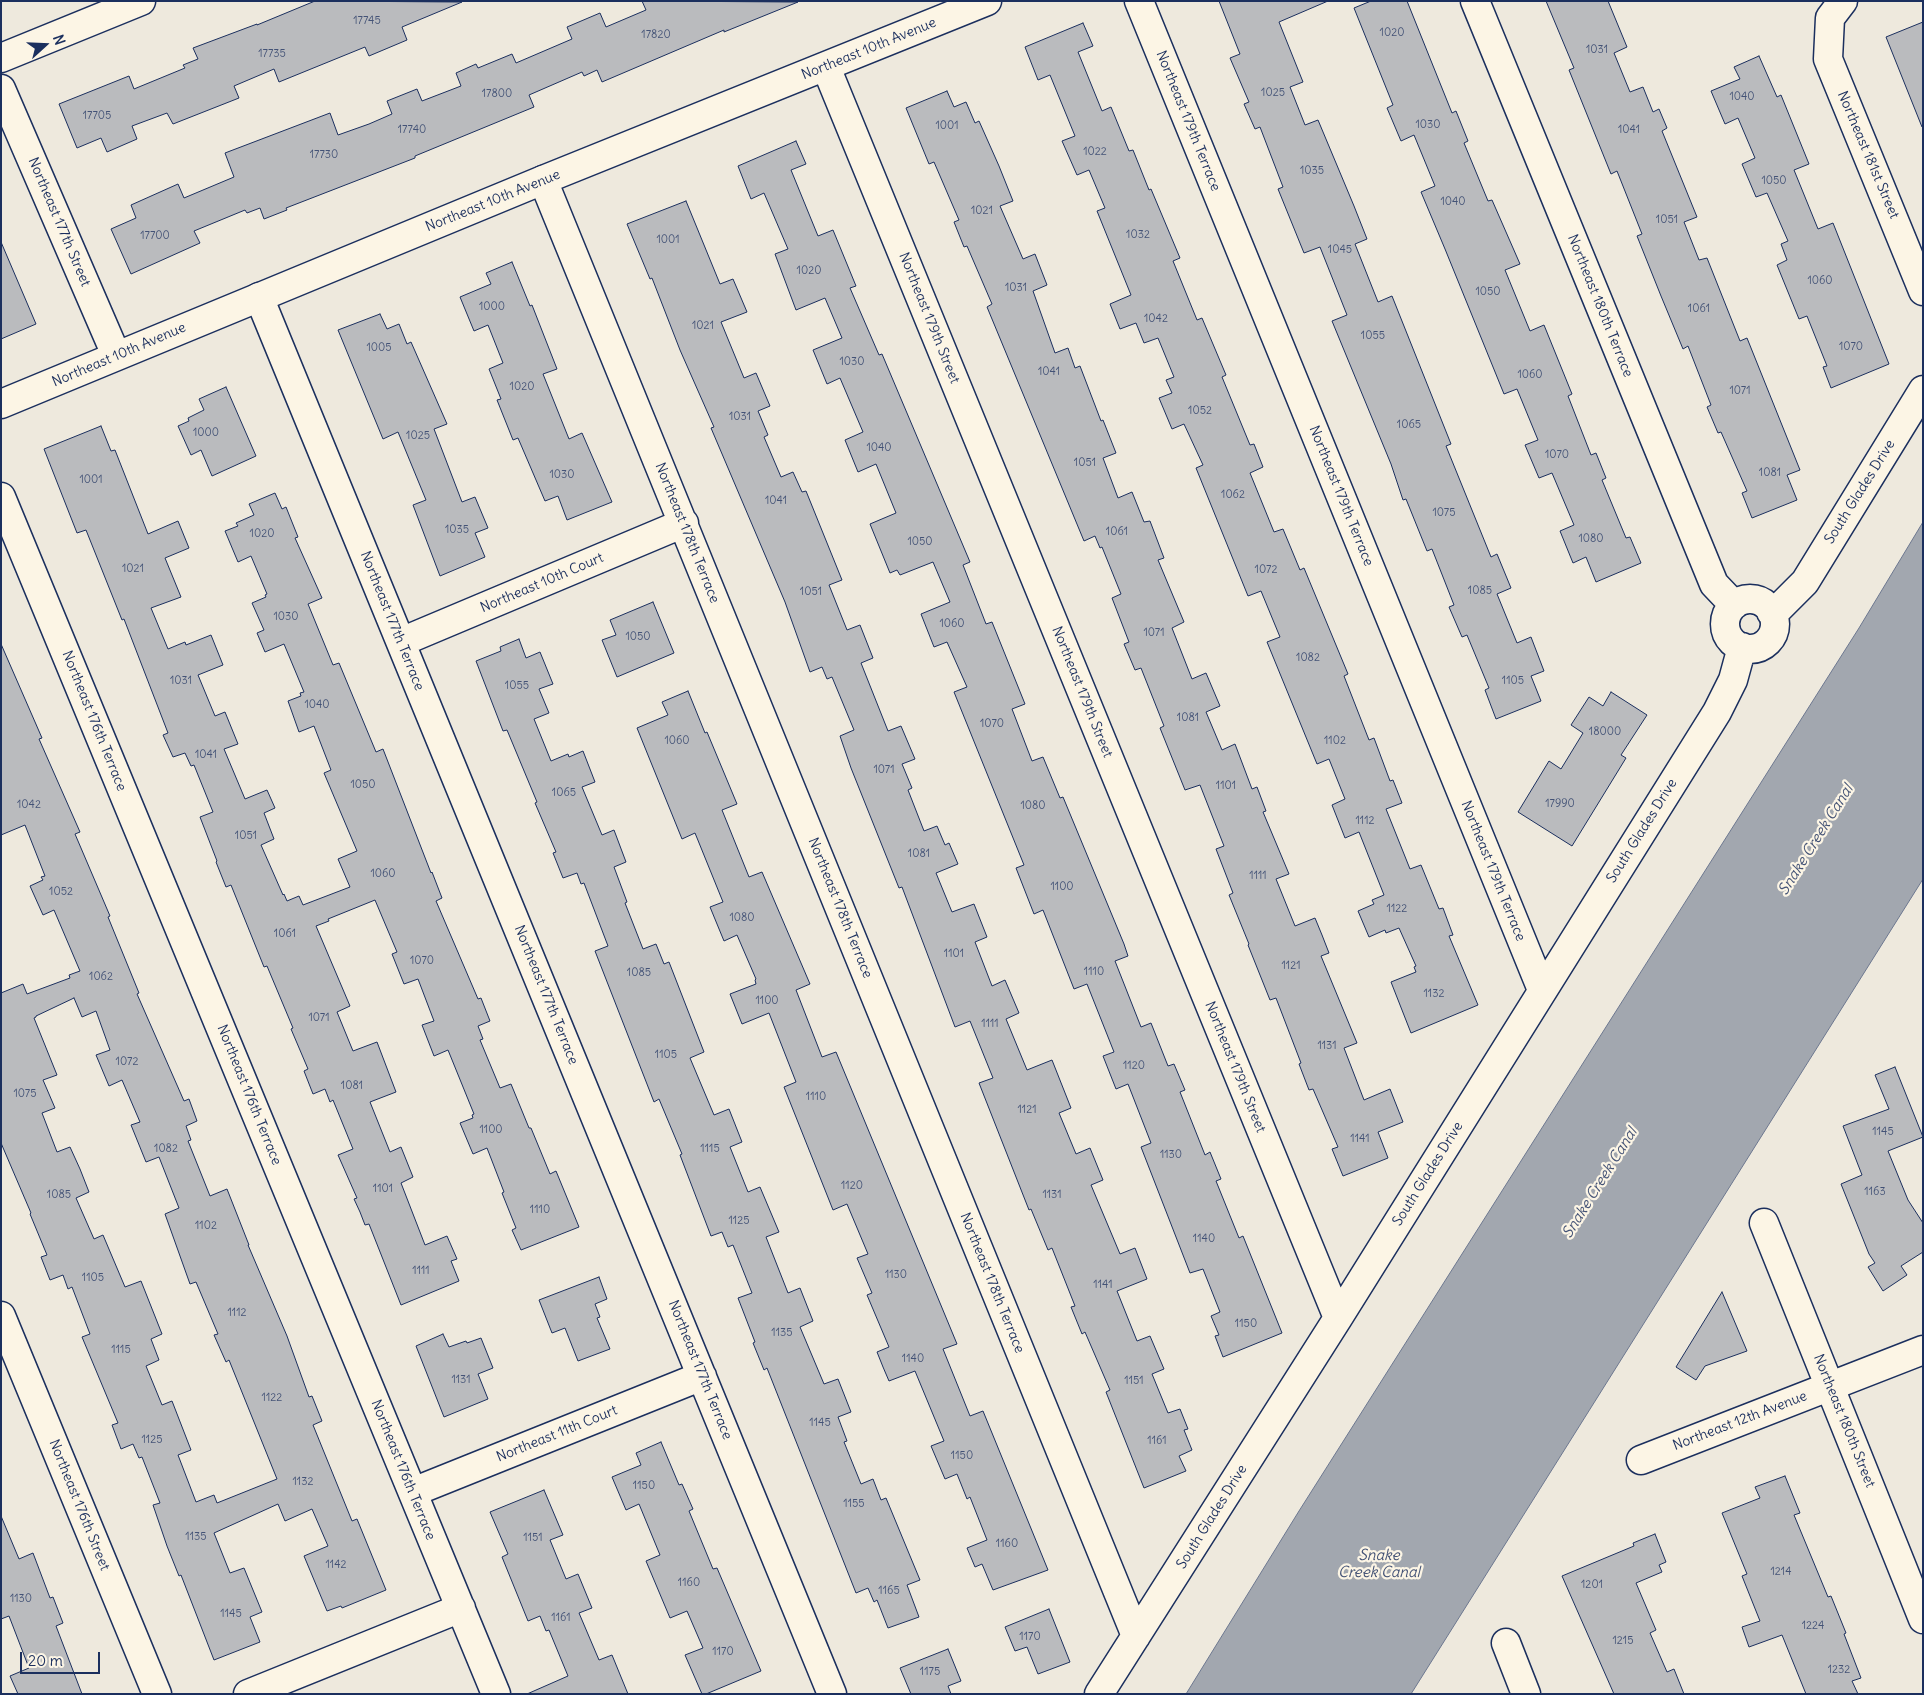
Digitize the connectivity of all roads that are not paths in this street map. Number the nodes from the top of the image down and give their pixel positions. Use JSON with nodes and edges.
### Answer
{"nodes":[{"id":1,"x":141,"y":1,"type":"edge"},
{"id":2,"x":987,"y":1,"type":"edge"},
{"id":3,"x":1139,"y":1,"type":"edge"},
{"id":4,"x":1475,"y":1,"type":"edge"},
{"id":5,"x":1837,"y":9,"type":"edge"},
{"id":6,"x":1,"y":58,"type":"edge"},
{"id":7,"x":826,"y":67,"type":"junction"},
{"id":8,"x":1,"y":89,"type":"edge"},
{"id":9,"x":544,"y":180,"type":"junction"},
{"id":10,"x":1923,"y":291,"type":"edge"},
{"id":11,"x":259,"y":297,"type":"junction"},
{"id":12,"x":116,"y":356,"type":"junction"},
{"id":13,"x":1923,"y":390,"type":"edge"},
{"id":14,"x":1,"y":404,"type":"edge"},
{"id":15,"x":1,"y":497,"type":"edge"},
{"id":16,"x":684,"y":523,"type":"junction"},
{"id":17,"x":1734,"y":605,"type":"junction"},
{"id":18,"x":1771,"y":612,"type":"junction"},
{"id":19,"x":401,"y":642,"type":"junction"},
{"id":20,"x":1742,"y":647,"type":"junction"},
{"id":21,"x":1542,"y":990,"type":"junction"},
{"id":22,"x":1764,"y":1223,"type":"dead end"},
{"id":23,"x":1,"y":1316,"type":"edge"},
{"id":24,"x":1338,"y":1318,"type":"junction"},
{"id":25,"x":1923,"y":1350,"type":"edge"},
{"id":26,"x":702,"y":1376,"type":"junction"},
{"id":27,"x":1830,"y":1387,"type":"junction"},
{"id":28,"x":1641,"y":1460,"type":"dead end"},
{"id":29,"x":413,"y":1492,"type":"junction"},
{"id":30,"x":461,"y":1608,"type":"junction"},
{"id":31,"x":1923,"y":1619,"type":"edge"},
{"id":32,"x":1136,"y":1636,"type":"junction"},
{"id":33,"x":1506,"y":1643,"type":"dead end"},
{"id":34,"x":157,"y":1694,"type":"edge"},
{"id":35,"x":248,"y":1694,"type":"edge"},
{"id":36,"x":496,"y":1694,"type":"edge"},
{"id":37,"x":832,"y":1694,"type":"edge"},
{"id":38,"x":1099,"y":1694,"type":"edge"},
{"id":39,"x":1526,"y":1694,"type":"edge"}],
"edges":[{"from":1,"to":6,"type":"street"},
{"from":2,"to":7,"type":"street","name":"Northeast 10th Avenue"},
{"from":3,"to":21,"type":"street","name":"Northeast 179th Terrace"},
{"from":4,"to":17,"type":"street","name":"Northeast 180th Terrace"},
{"from":5,"to":10,"type":"street","name":"Northeast 181st Street"},
{"from":7,"to":9,"type":"street","name":"Northeast 10th Avenue"},
{"from":7,"to":24,"type":"street","name":"Northeast 179th Street"},
{"from":8,"to":12,"type":"street","name":"Northeast 177th Street"},
{"from":9,"to":11,"type":"street","name":"Northeast 10th Avenue"},
{"from":9,"to":16,"type":"street","name":"Northeast 178th Terrace"},
{"from":11,"to":12,"type":"street","name":"Northeast 10th Avenue"},
{"from":11,"to":19,"type":"street","name":"Northeast 177th Terrace"},
{"from":12,"to":14,"type":"street","name":"Northeast 10th Avenue"},
{"from":13,"to":18,"type":"street","name":"South Glades Drive"},
{"from":15,"to":29,"type":"street","name":"Northeast 176th Terrace"},
{"from":16,"to":19,"type":"street","name":"Northeast 10th Court"},
{"from":16,"to":32,"type":"street","name":"Northeast 178th Terrace"},
{"from":17,"to":18,"type":"street"},
{"from":17,"to":20,"type":"street"},
{"from":18,"to":20,"type":"street"},
{"from":19,"to":26,"type":"street","name":"Northeast 177th Terrace"},
{"from":20,"to":21,"type":"street","name":"South Glades Drive"},
{"from":21,"to":24,"type":"street","name":"South Glades Drive"},
{"from":22,"to":27,"type":"street","name":"Northeast 180th Street"},
{"from":23,"to":34,"type":"street","name":"Northeast 176th Street"},
{"from":24,"to":32,"type":"street","name":"South Glades Drive"},
{"from":25,"to":27,"type":"street","name":"Northeast 12th Avenue"},
{"from":26,"to":29,"type":"street","name":"Northeast 11th Court"},
{"from":26,"to":37,"type":"street","name":"Northeast 177th Terrace"},
{"from":27,"to":28,"type":"street","name":"Northeast 12th Avenue"},
{"from":27,"to":31,"type":"street","name":"Northeast 180th Street"},
{"from":29,"to":30,"type":"street","name":"Northeast 176th Terrace"},
{"from":30,"to":35,"type":"street"},
{"from":30,"to":36,"type":"street","name":"Northeast 176th Terrace"},
{"from":32,"to":38,"type":"street","name":"South Glades Drive"},
{"from":33,"to":39,"type":"street"}]}
